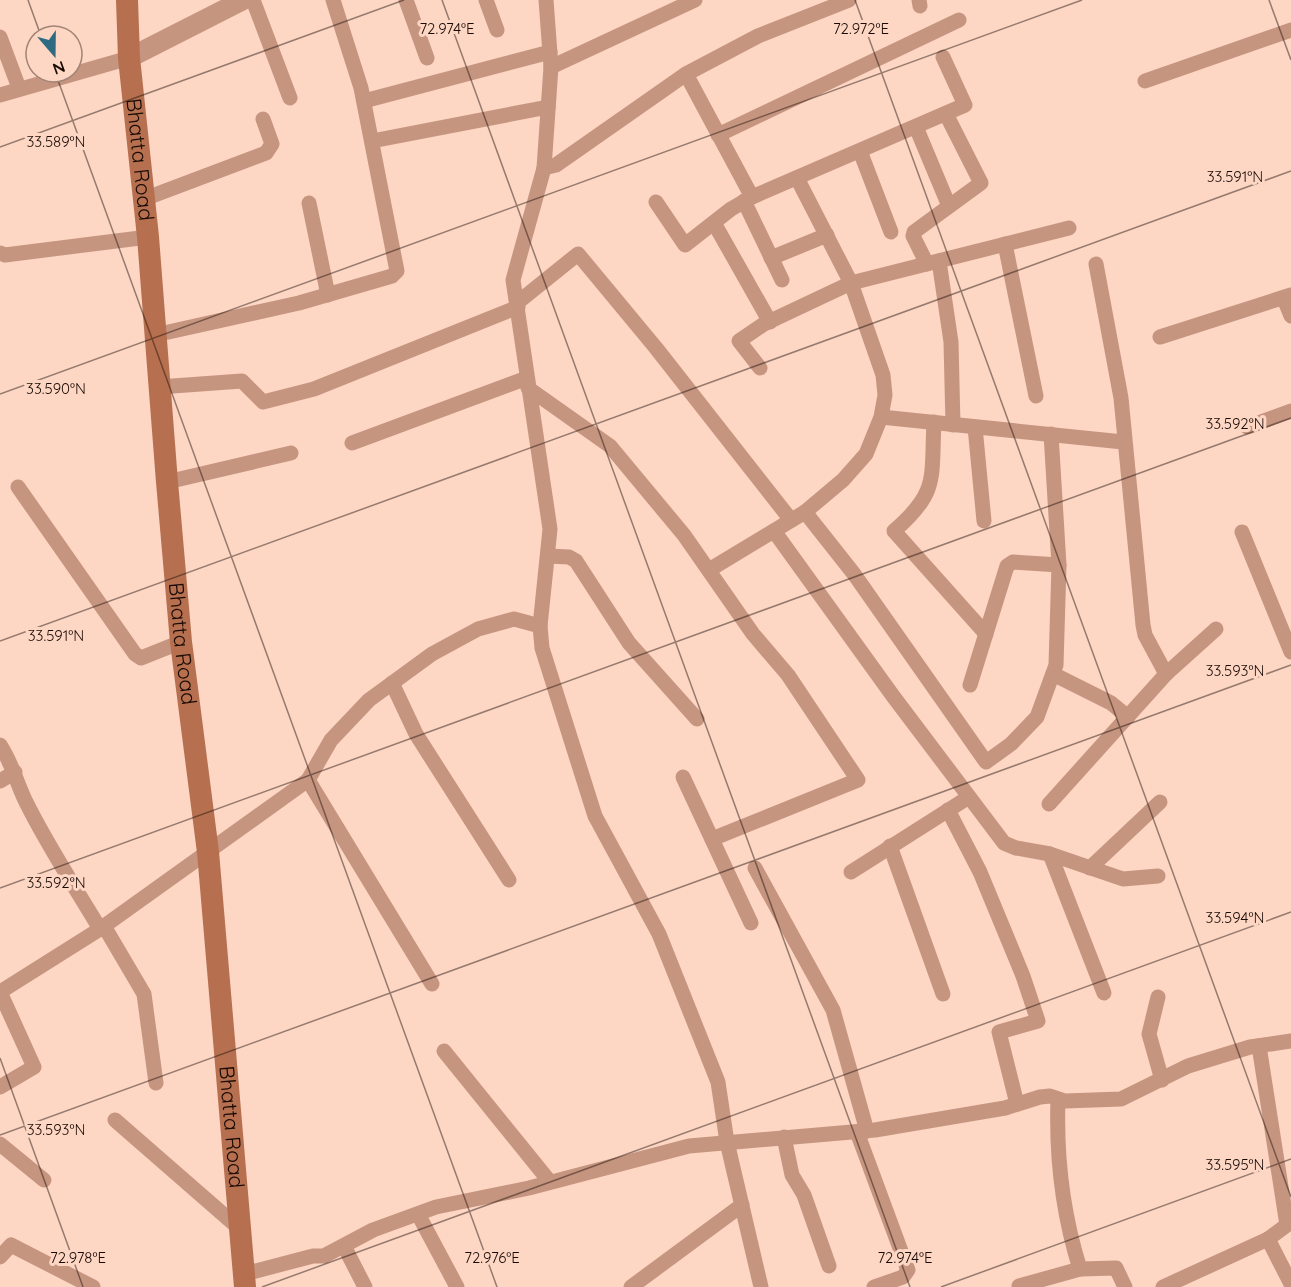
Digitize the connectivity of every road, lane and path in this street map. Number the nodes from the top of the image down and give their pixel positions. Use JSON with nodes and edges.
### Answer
{"nodes":[{"id":1,"x":127,"y":0,"type":"edge"},
{"id":2,"x":243,"y":0,"type":"edge"},
{"id":3,"x":253,"y":0,"type":"edge"},
{"id":4,"x":333,"y":0,"type":"edge"},
{"id":5,"x":406,"y":0,"type":"edge"},
{"id":6,"x":486,"y":0,"type":"edge"},
{"id":7,"x":546,"y":0,"type":"edge"},
{"id":8,"x":695,"y":0,"type":"edge"},
{"id":9,"x":849,"y":0,"type":"edge"},
{"id":10,"x":959,"y":20,"type":"dead end"},
{"id":11,"x":497,"y":30,"type":"dead end"},
{"id":12,"x":1291,"y":30,"type":"edge"},
{"id":13,"x":0,"y":37,"type":"edge"},
{"id":14,"x":943,"y":57,"type":"dead end"},
{"id":15,"x":129,"y":58,"type":"junction"},
{"id":16,"x":427,"y":58,"type":"dead end"},
{"id":17,"x":551,"y":59,"type":"junction"},
{"id":18,"x":686,"y":74,"type":"junction"},
{"id":19,"x":1145,"y":81,"type":"dead end"},
{"id":20,"x":19,"y":88,"type":"junction"},
{"id":21,"x":0,"y":95,"type":"edge"},
{"id":22,"x":290,"y":98,"type":"dead end"},
{"id":23,"x":364,"y":101,"type":"junction"},
{"id":24,"x":548,"y":107,"type":"junction"},
{"id":25,"x":945,"y":114,"type":"junction"},
{"id":26,"x":263,"y":119,"type":"dead end"},
{"id":27,"x":916,"y":127,"type":"junction"},
{"id":28,"x":718,"y":135,"type":"junction"},
{"id":29,"x":372,"y":141,"type":"junction"},
{"id":30,"x":860,"y":151,"type":"junction"},
{"id":31,"x":544,"y":168,"type":"junction"},
{"id":32,"x":797,"y":178,"type":"junction"},
{"id":33,"x":144,"y":199,"type":"junction"},
{"id":34,"x":748,"y":199,"type":"junction"},
{"id":35,"x":309,"y":202,"type":"dead end"},
{"id":36,"x":656,"y":202,"type":"dead end"},
{"id":37,"x":949,"y":206,"type":"junction"},
{"id":38,"x":714,"y":223,"type":"junction"},
{"id":39,"x":1069,"y":228,"type":"dead end"},
{"id":40,"x":891,"y":232,"type":"dead end"},
{"id":41,"x":827,"y":235,"type":"junction"},
{"id":42,"x":148,"y":237,"type":"junction"},
{"id":43,"x":1005,"y":244,"type":"junction"},
{"id":44,"x":0,"y":253,"type":"edge"},
{"id":45,"x":771,"y":258,"type":"junction"},
{"id":46,"x":933,"y":263,"type":"junction"},
{"id":47,"x":1096,"y":264,"type":"dead end"},
{"id":48,"x":782,"y":280,"type":"dead end"},
{"id":49,"x":851,"y":284,"type":"junction"},
{"id":50,"x":328,"y":295,"type":"junction"},
{"id":51,"x":1287,"y":297,"type":"edge"},
{"id":52,"x":517,"y":305,"type":"junction"},
{"id":53,"x":1291,"y":316,"type":"edge"},
{"id":54,"x":770,"y":322,"type":"junction"},
{"id":55,"x":155,"y":335,"type":"junction"},
{"id":56,"x":1160,"y":337,"type":"dead end"},
{"id":57,"x":760,"y":368,"type":"dead end"},
{"id":58,"x":528,"y":383,"type":"junction"},
{"id":59,"x":159,"y":387,"type":"junction"},
{"id":60,"x":1036,"y":396,"type":"dead end"},
{"id":61,"x":1291,"y":411,"type":"edge"},
{"id":62,"x":881,"y":417,"type":"junction"},
{"id":63,"x":934,"y":422,"type":"junction"},
{"id":64,"x":953,"y":424,"type":"junction"},
{"id":65,"x":975,"y":427,"type":"junction"},
{"id":66,"x":1247,"y":427,"type":"dead end"},
{"id":67,"x":1051,"y":434,"type":"junction"},
{"id":68,"x":1123,"y":442,"type":"junction"},
{"id":69,"x":352,"y":443,"type":"dead end"},
{"id":70,"x":291,"y":453,"type":"dead end"},
{"id":71,"x":167,"y":482,"type":"junction"},
{"id":72,"x":18,"y":487,"type":"dead end"},
{"id":73,"x":805,"y":512,"type":"junction"},
{"id":74,"x":791,"y":520,"type":"junction"},
{"id":75,"x":984,"y":521,"type":"dead end"},
{"id":76,"x":774,"y":531,"type":"junction"},
{"id":77,"x":1242,"y":532,"type":"dead end"},
{"id":78,"x":548,"y":556,"type":"junction"},
{"id":79,"x":1059,"y":566,"type":"junction"},
{"id":80,"x":709,"y":570,"type":"junction"},
{"id":81,"x":540,"y":626,"type":"junction"},
{"id":82,"x":1216,"y":629,"type":"dead end"},
{"id":83,"x":986,"y":634,"type":"junction"},
{"id":84,"x":181,"y":642,"type":"junction"},
{"id":85,"x":1291,"y":652,"type":"edge"},
{"id":86,"x":1053,"y":674,"type":"junction"},
{"id":87,"x":1166,"y":674,"type":"junction"},
{"id":88,"x":392,"y":683,"type":"junction"},
{"id":89,"x":970,"y":685,"type":"dead end"},
{"id":90,"x":1128,"y":717,"type":"junction"},
{"id":91,"x":696,"y":719,"type":"dead end"},
{"id":92,"x":0,"y":746,"type":"edge"},
{"id":93,"x":15,"y":772,"type":"junction"},
{"id":94,"x":682,"y":777,"type":"dead end"},
{"id":95,"x":308,"y":780,"type":"junction"},
{"id":96,"x":0,"y":781,"type":"edge"},
{"id":97,"x":969,"y":797,"type":"junction"},
{"id":98,"x":1160,"y":802,"type":"dead end"},
{"id":99,"x":1049,"y":804,"type":"dead end"},
{"id":100,"x":948,"y":810,"type":"junction"},
{"id":101,"x":712,"y":839,"type":"junction"},
{"id":102,"x":890,"y":846,"type":"junction"},
{"id":103,"x":208,"y":852,"type":"junction"},
{"id":104,"x":1050,"y":854,"type":"junction"},
{"id":105,"x":755,"y":868,"type":"dead end"},
{"id":106,"x":1090,"y":868,"type":"junction"},
{"id":107,"x":851,"y":872,"type":"dead end"},
{"id":108,"x":1158,"y":876,"type":"dead end"},
{"id":109,"x":509,"y":880,"type":"dead end"},
{"id":110,"x":751,"y":923,"type":"dead end"},
{"id":111,"x":102,"y":928,"type":"junction"},
{"id":112,"x":432,"y":984,"type":"dead end"},
{"id":113,"x":0,"y":992,"type":"edge"},
{"id":114,"x":1104,"y":993,"type":"dead end"},
{"id":115,"x":944,"y":994,"type":"dead end"},
{"id":116,"x":1158,"y":997,"type":"dead end"},
{"id":117,"x":1291,"y":1041,"type":"edge"},
{"id":118,"x":1259,"y":1046,"type":"junction"},
{"id":119,"x":444,"y":1051,"type":"dead end"},
{"id":120,"x":1162,"y":1080,"type":"junction"},
{"id":121,"x":156,"y":1083,"type":"dead end"},
{"id":122,"x":0,"y":1087,"type":"edge"},
{"id":123,"x":1058,"y":1099,"type":"junction"},
{"id":124,"x":1017,"y":1104,"type":"junction"},
{"id":125,"x":115,"y":1120,"type":"dead end"},
{"id":126,"x":862,"y":1131,"type":"junction"},
{"id":127,"x":784,"y":1137,"type":"junction"},
{"id":128,"x":727,"y":1142,"type":"junction"},
{"id":129,"x":0,"y":1144,"type":"edge"},
{"id":130,"x":44,"y":1180,"type":"dead end"},
{"id":131,"x":550,"y":1182,"type":"junction"},
{"id":132,"x":742,"y":1205,"type":"junction"},
{"id":133,"x":418,"y":1214,"type":"junction"},
{"id":134,"x":240,"y":1229,"type":"junction"},
{"id":135,"x":1268,"y":1239,"type":"junction"},
{"id":136,"x":344,"y":1246,"type":"junction"},
{"id":137,"x":0,"y":1257,"type":"edge"},
{"id":138,"x":829,"y":1266,"type":"dead end"},
{"id":139,"x":1288,"y":1267,"type":"edge"},
{"id":140,"x":1080,"y":1269,"type":"junction"},
{"id":141,"x":244,"y":1280,"type":"edge"},
{"id":142,"x":1291,"y":1284,"type":"edge"},
{"id":143,"x":1020,"y":1286,"type":"edge"},
{"id":144,"x":93,"y":1287,"type":"edge"},
{"id":145,"x":365,"y":1287,"type":"edge"},
{"id":146,"x":457,"y":1287,"type":"edge"},
{"id":147,"x":631,"y":1287,"type":"edge"},
{"id":148,"x":761,"y":1287,"type":"edge"},
{"id":149,"x":874,"y":1287,"type":"edge"},
{"id":150,"x":1125,"y":1287,"type":"edge"},
{"id":151,"x":1163,"y":1287,"type":"edge"}],
"edges":[{"from":1,"to":15,"type":"main road","name":"Bhatta Road"},
{"from":2,"to":15,"type":"street"},
{"from":3,"to":22,"type":"street"},
{"from":4,"to":23,"type":"street"},
{"from":5,"to":16,"type":"street"},
{"from":6,"to":11,"type":"street"},
{"from":7,"to":17,"type":"street"},
{"from":8,"to":17,"type":"street"},
{"from":9,"to":18,"type":"street"},
{"from":10,"to":28,"type":"street"},
{"from":12,"to":19,"type":"street"},
{"from":13,"to":20,"type":"street"},
{"from":14,"to":25,"type":"street"},
{"from":15,"to":20,"type":"street"},
{"from":15,"to":33,"type":"main road","name":"Bhatta Road"},
{"from":17,"to":23,"type":"street"},
{"from":17,"to":24,"type":"street"},
{"from":18,"to":28,"type":"street"},
{"from":18,"to":31,"type":"street"},
{"from":20,"to":21,"type":"street"},
{"from":23,"to":29,"type":"street"},
{"from":24,"to":29,"type":"street"},
{"from":24,"to":31,"type":"street"},
{"from":25,"to":27,"type":"street"},
{"from":25,"to":37,"type":"street"},
{"from":26,"to":33,"type":"street"},
{"from":27,"to":30,"type":"street"},
{"from":27,"to":37,"type":"street"},
{"from":28,"to":34,"type":"street"},
{"from":29,"to":50,"type":"street"},
{"from":30,"to":32,"type":"street"},
{"from":30,"to":40,"type":"street"},
{"from":31,"to":52,"type":"street"},
{"from":32,"to":34,"type":"street"},
{"from":32,"to":41,"type":"street"},
{"from":33,"to":42,"type":"main road","name":"Bhatta Road"},
{"from":34,"to":38,"type":"street"},
{"from":34,"to":45,"type":"street"},
{"from":35,"to":50,"type":"street"},
{"from":36,"to":38,"type":"street"},
{"from":37,"to":46,"type":"street"},
{"from":38,"to":54,"type":"street"},
{"from":39,"to":43,"type":"street"},
{"from":41,"to":45,"type":"street"},
{"from":41,"to":49,"type":"street"},
{"from":42,"to":44,"type":"street"},
{"from":42,"to":55,"type":"main road","name":"Bhatta Road"},
{"from":43,"to":46,"type":"street"},
{"from":43,"to":60,"type":"street"},
{"from":45,"to":48,"type":"street"},
{"from":46,"to":49,"type":"street"},
{"from":46,"to":64,"type":"street"},
{"from":47,"to":68,"type":"street"},
{"from":49,"to":54,"type":"street"},
{"from":49,"to":62,"type":"street"},
{"from":50,"to":55,"type":"street"},
{"from":51,"to":53,"type":"street"},
{"from":51,"to":56,"type":"street"},
{"from":52,"to":58,"type":"street"},
{"from":52,"to":59,"type":"street"},
{"from":52,"to":74,"type":"street"},
{"from":54,"to":57,"type":"street"},
{"from":55,"to":59,"type":"main road","name":"Bhatta Road"},
{"from":58,"to":69,"type":"street"},
{"from":58,"to":78,"type":"street"},
{"from":58,"to":80,"type":"street"},
{"from":59,"to":71,"type":"main road","name":"Bhatta Road"},
{"from":61,"to":66,"type":"street"},
{"from":62,"to":63,"type":"street"},
{"from":62,"to":73,"type":"street"},
{"from":63,"to":64,"type":"street"},
{"from":63,"to":83,"type":"street"},
{"from":64,"to":65,"type":"street"},
{"from":65,"to":67,"type":"street"},
{"from":65,"to":75,"type":"street"},
{"from":67,"to":68,"type":"street"},
{"from":67,"to":79,"type":"street"},
{"from":68,"to":87,"type":"street"},
{"from":70,"to":71,"type":"street"},
{"from":71,"to":84,"type":"main road","name":"Bhatta Road"},
{"from":72,"to":84,"type":"street"},
{"from":73,"to":74,"type":"street"},
{"from":73,"to":86,"type":"street"},
{"from":74,"to":76,"type":"street"},
{"from":76,"to":80,"type":"street"},
{"from":76,"to":97,"type":"street"},
{"from":77,"to":85,"type":"street"},
{"from":78,"to":81,"type":"street"},
{"from":78,"to":91,"type":"street"},
{"from":79,"to":83,"type":"street"},
{"from":79,"to":86,"type":"street"},
{"from":80,"to":101,"type":"street"},
{"from":81,"to":88,"type":"street"},
{"from":81,"to":128,"type":"street"},
{"from":82,"to":87,"type":"street"},
{"from":83,"to":89,"type":"street"},
{"from":84,"to":103,"type":"main road","name":"Bhatta Road"},
{"from":86,"to":90,"type":"street"},
{"from":87,"to":90,"type":"street"},
{"from":88,"to":95,"type":"street"},
{"from":88,"to":109,"type":"street"},
{"from":90,"to":99,"type":"street"},
{"from":92,"to":93,"type":"street"},
{"from":93,"to":96,"type":"street"},
{"from":93,"to":111,"type":"street"},
{"from":94,"to":101,"type":"street"},
{"from":95,"to":103,"type":"street"},
{"from":95,"to":112,"type":"street"},
{"from":97,"to":100,"type":"street"},
{"from":97,"to":104,"type":"street"},
{"from":98,"to":106,"type":"street"},
{"from":100,"to":102,"type":"street"},
{"from":100,"to":124,"type":"street"},
{"from":101,"to":110,"type":"street"},
{"from":102,"to":107,"type":"street"},
{"from":102,"to":115,"type":"street"},
{"from":103,"to":111,"type":"street"},
{"from":103,"to":134,"type":"main road","name":"Bhatta Road"},
{"from":104,"to":106,"type":"street"},
{"from":104,"to":114,"type":"street"},
{"from":105,"to":126,"type":"street"},
{"from":106,"to":108,"type":"street"},
{"from":111,"to":113,"type":"street"},
{"from":111,"to":121,"type":"street"},
{"from":113,"to":122,"type":"street"},
{"from":116,"to":120,"type":"street"},
{"from":117,"to":118,"type":"street"},
{"from":118,"to":120,"type":"street"},
{"from":118,"to":135,"type":"street"},
{"from":119,"to":131,"type":"street"},
{"from":120,"to":123,"type":"street"},
{"from":123,"to":124,"type":"street"},
{"from":123,"to":140,"type":"street"},
{"from":124,"to":126,"type":"street"},
{"from":125,"to":134,"type":"street"},
{"from":126,"to":127,"type":"street"},
{"from":126,"to":149,"type":"street"},
{"from":127,"to":128,"type":"street"},
{"from":127,"to":138,"type":"street"},
{"from":128,"to":131,"type":"street"},
{"from":128,"to":132,"type":"street"},
{"from":129,"to":130,"type":"street"},
{"from":131,"to":133,"type":"street"},
{"from":132,"to":147,"type":"street"},
{"from":132,"to":148,"type":"street"},
{"from":133,"to":136,"type":"street"},
{"from":133,"to":146,"type":"street"},
{"from":134,"to":141,"type":"main road","name":"Bhatta Road"},
{"from":135,"to":139,"type":"street"},
{"from":135,"to":151,"type":"street"},
{"from":136,"to":141,"type":"street"},
{"from":136,"to":145,"type":"street"},
{"from":137,"to":144,"type":"street"},
{"from":139,"to":142,"type":"street"},
{"from":140,"to":143,"type":"street"},
{"from":140,"to":150,"type":"street"}]}
